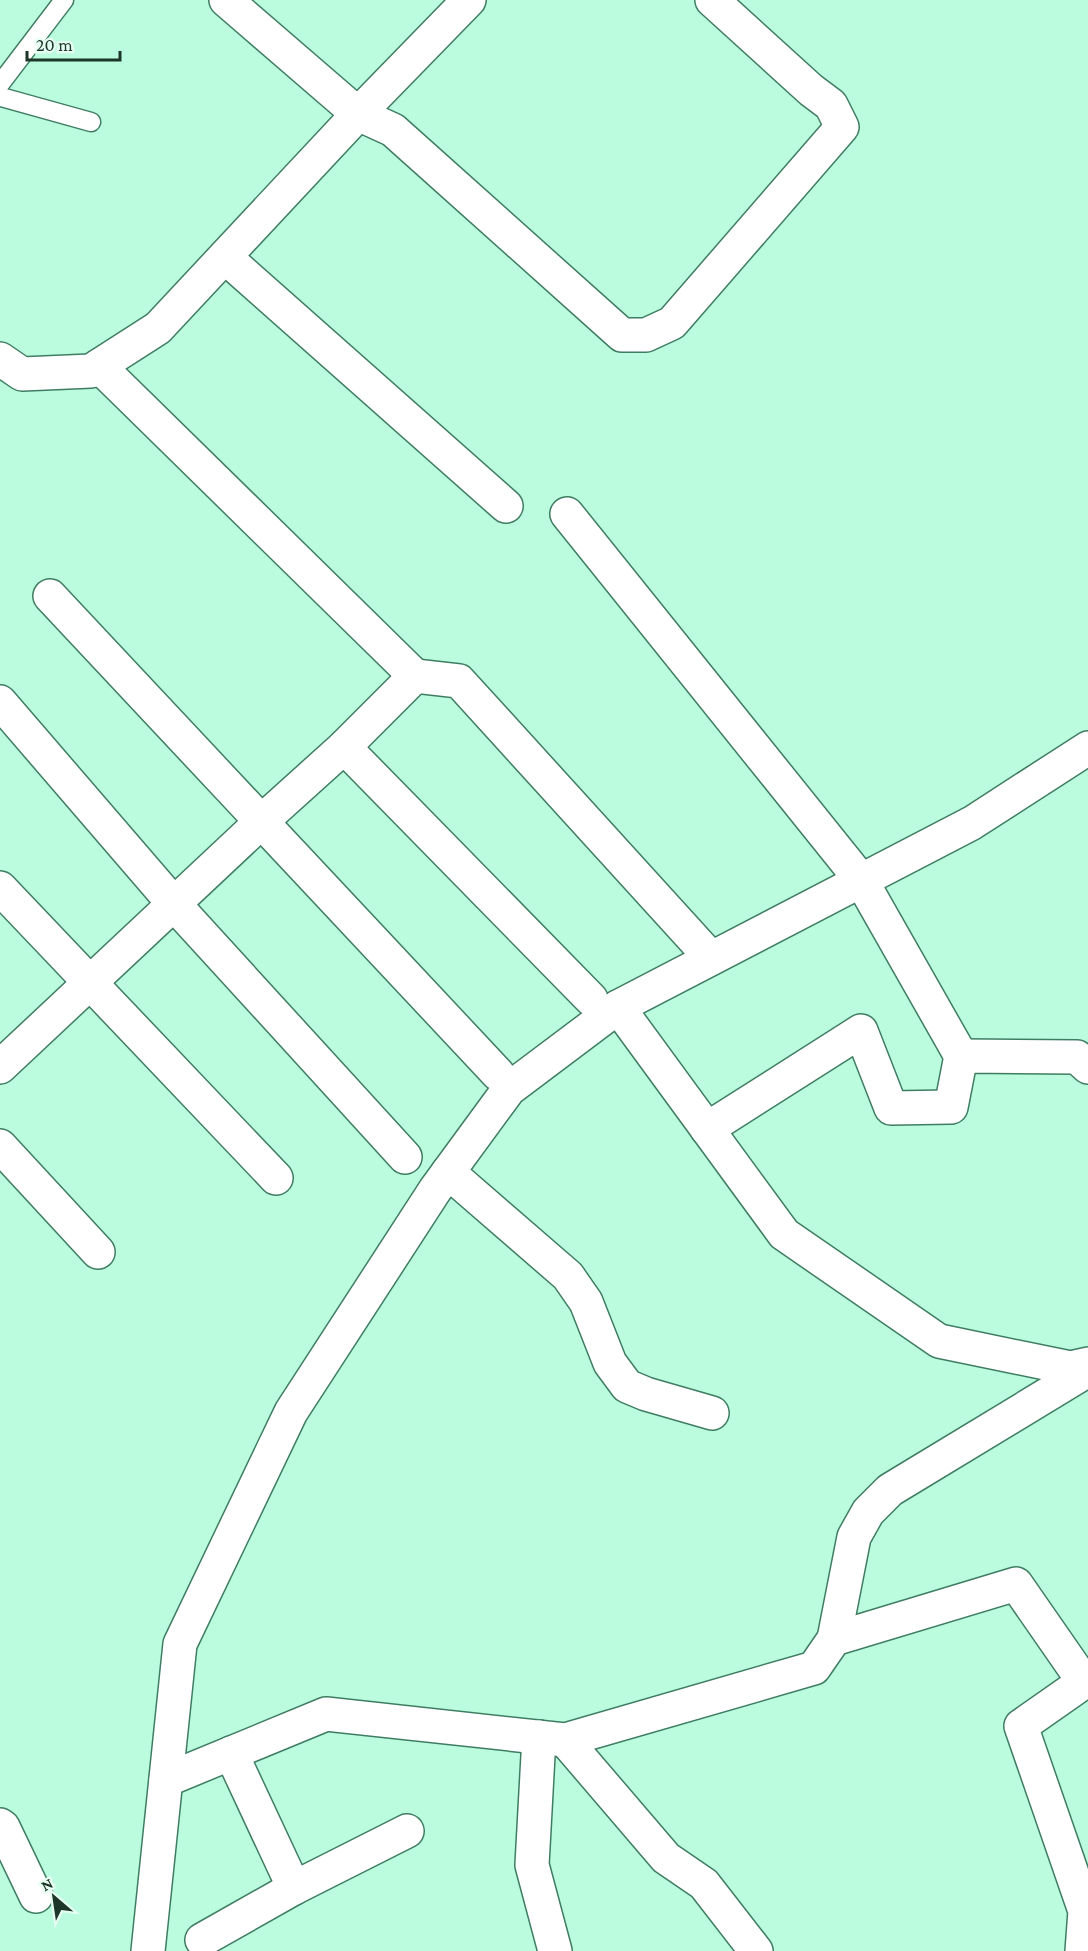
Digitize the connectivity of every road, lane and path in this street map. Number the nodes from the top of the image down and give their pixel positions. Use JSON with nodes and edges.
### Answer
{"nodes":[{"id":1,"x":226,"y":0,"type":"edge"},
{"id":2,"x":469,"y":0,"type":"edge"},
{"id":3,"x":712,"y":0,"type":"edge"},
{"id":4,"x":55,"y":3,"type":"edge"},
{"id":5,"x":0,"y":84,"type":"edge"},
{"id":6,"x":0,"y":95,"type":"edge"},
{"id":7,"x":358,"y":114,"type":"junction"},
{"id":8,"x":91,"y":123,"type":"dead end"},
{"id":9,"x":225,"y":257,"type":"junction"},
{"id":10,"x":0,"y":358,"type":"edge"},
{"id":11,"x":99,"y":366,"type":"junction"},
{"id":12,"x":506,"y":506,"type":"dead end"},
{"id":13,"x":567,"y":514,"type":"dead end"},
{"id":14,"x":50,"y":596,"type":"dead end"},
{"id":15,"x":415,"y":676,"type":"junction"},
{"id":16,"x":0,"y":702,"type":"edge"},
{"id":17,"x":344,"y":747,"type":"junction"},
{"id":18,"x":1088,"y":748,"type":"edge"},
{"id":19,"x":261,"y":822,"type":"junction"},
{"id":20,"x":861,"y":880,"type":"junction"},
{"id":21,"x":0,"y":888,"type":"edge"},
{"id":22,"x":174,"y":904,"type":"junction"},
{"id":23,"x":711,"y":958,"type":"junction"},
{"id":24,"x":90,"y":984,"type":"junction"},
{"id":25,"x":604,"y":1003,"type":"junction"},
{"id":26,"x":962,"y":1056,"type":"junction"},
{"id":27,"x":0,"y":1067,"type":"edge"},
{"id":28,"x":1088,"y":1067,"type":"edge"},
{"id":29,"x":498,"y":1074,"type":"dead end"},
{"id":30,"x":707,"y":1129,"type":"junction"},
{"id":31,"x":0,"y":1146,"type":"edge"},
{"id":32,"x":405,"y":1157,"type":"dead end"},
{"id":33,"x":448,"y":1172,"type":"junction"},
{"id":34,"x":276,"y":1178,"type":"dead end"},
{"id":35,"x":98,"y":1252,"type":"dead end"},
{"id":36,"x":1088,"y":1364,"type":"edge"},
{"id":37,"x":1088,"y":1370,"type":"edge"},
{"id":38,"x":712,"y":1413,"type":"dead end"},
{"id":39,"x":834,"y":1638,"type":"junction"},
{"id":40,"x":1086,"y":1681,"type":"edge"},
{"id":41,"x":552,"y":1738,"type":"junction"},
{"id":42,"x":231,"y":1753,"type":"junction"},
{"id":43,"x":166,"y":1780,"type":"junction"},
{"id":44,"x":0,"y":1825,"type":"edge"},
{"id":45,"x":407,"y":1831,"type":"dead end"},
{"id":46,"x":294,"y":1887,"type":"junction"},
{"id":47,"x":36,"y":1896,"type":"dead end"},
{"id":48,"x":202,"y":1940,"type":"dead end"},
{"id":49,"x":148,"y":1951,"type":"edge"},
{"id":50,"x":555,"y":1951,"type":"edge"},
{"id":51,"x":756,"y":1951,"type":"edge"},
{"id":52,"x":1082,"y":1951,"type":"edge"}],
"edges":[{"from":1,"to":7,"type":"street"},
{"from":2,"to":7,"type":"street"},
{"from":3,"to":7,"type":"street"},
{"from":4,"to":5,"type":"lane"},
{"from":6,"to":8,"type":"lane"},
{"from":7,"to":9,"type":"street"},
{"from":9,"to":11,"type":"street"},
{"from":9,"to":12,"type":"street"},
{"from":10,"to":11,"type":"street"},
{"from":11,"to":15,"type":"street"},
{"from":13,"to":20,"type":"street"},
{"from":14,"to":19,"type":"street"},
{"from":15,"to":17,"type":"street"},
{"from":15,"to":23,"type":"street"},
{"from":16,"to":22,"type":"street"},
{"from":17,"to":19,"type":"street"},
{"from":17,"to":25,"type":"street"},
{"from":18,"to":20,"type":"street"},
{"from":19,"to":22,"type":"street"},
{"from":19,"to":29,"type":"street"},
{"from":20,"to":23,"type":"street"},
{"from":20,"to":26,"type":"street"},
{"from":21,"to":24,"type":"street"},
{"from":22,"to":24,"type":"street"},
{"from":22,"to":32,"type":"street"},
{"from":23,"to":25,"type":"street"},
{"from":24,"to":27,"type":"street"},
{"from":24,"to":34,"type":"street"},
{"from":25,"to":30,"type":"street"},
{"from":25,"to":33,"type":"street"},
{"from":26,"to":28,"type":"street"},
{"from":26,"to":30,"type":"street"},
{"from":30,"to":36,"type":"street"},
{"from":31,"to":35,"type":"street"},
{"from":33,"to":38,"type":"street"},
{"from":33,"to":43,"type":"street"},
{"from":37,"to":39,"type":"street"},
{"from":39,"to":40,"type":"street"},
{"from":39,"to":41,"type":"street"},
{"from":40,"to":52,"type":"street"},
{"from":41,"to":42,"type":"street"},
{"from":41,"to":50,"type":"street"},
{"from":41,"to":51,"type":"street"},
{"from":42,"to":43,"type":"street"},
{"from":42,"to":46,"type":"street"},
{"from":43,"to":49,"type":"street"},
{"from":44,"to":47,"type":"street"},
{"from":45,"to":46,"type":"street"},
{"from":46,"to":48,"type":"street"}]}
